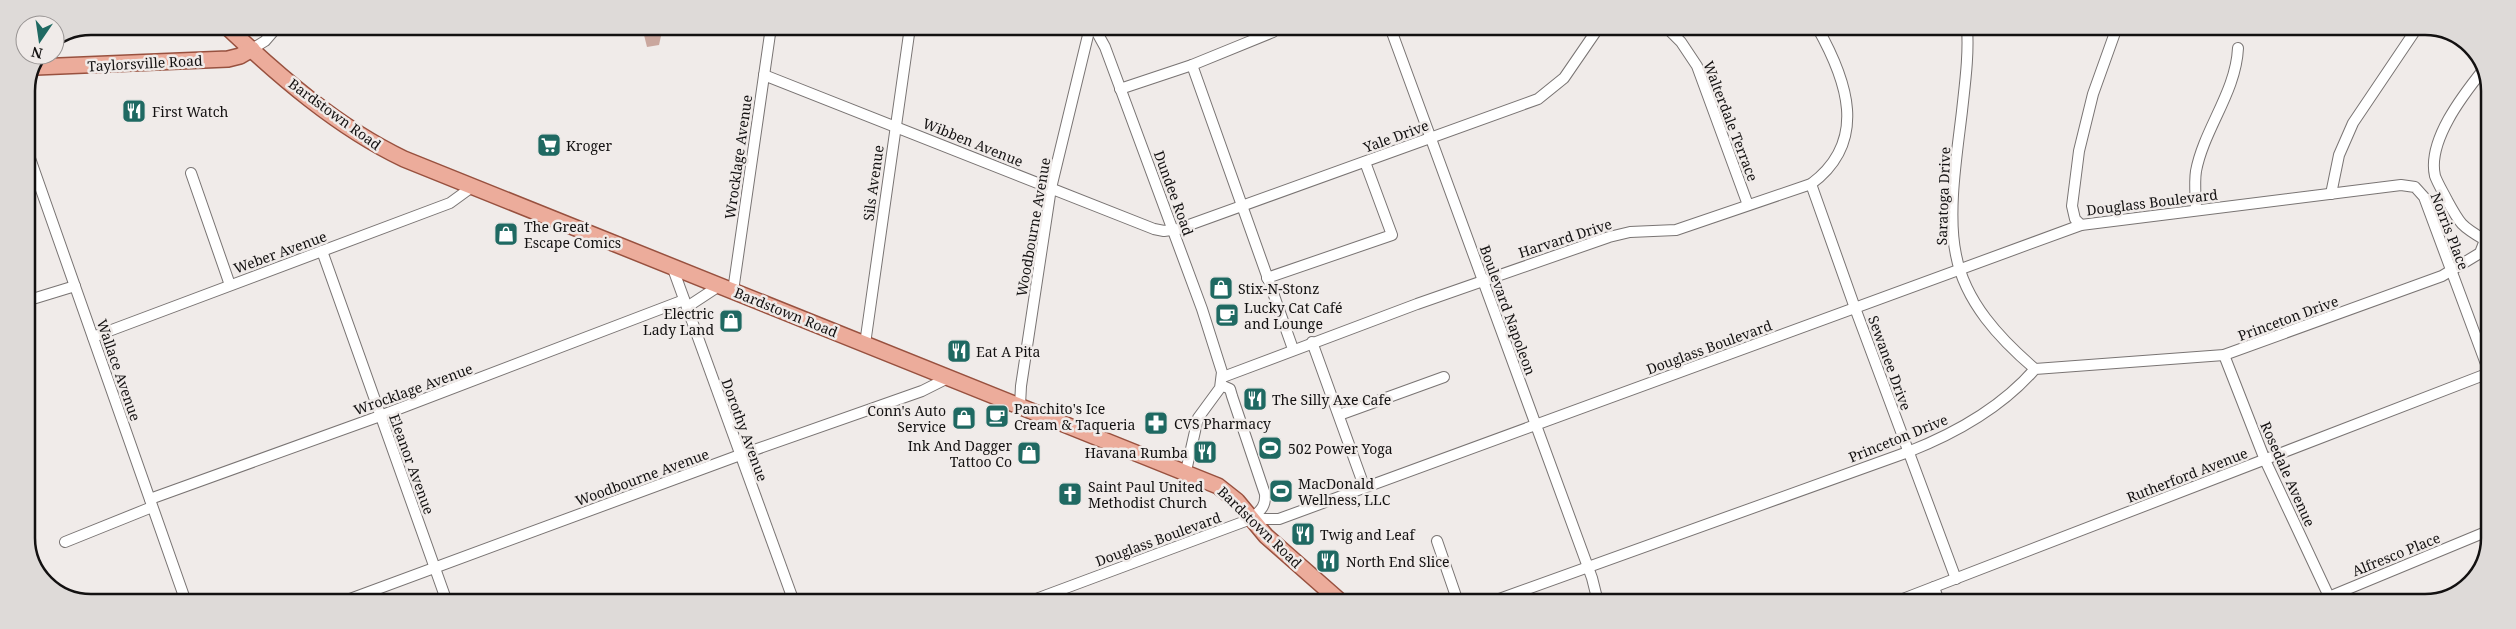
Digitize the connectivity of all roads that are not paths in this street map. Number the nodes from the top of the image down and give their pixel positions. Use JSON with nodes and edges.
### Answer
{"nodes":[{"id":1,"x":236,"y":35,"type":"edge"},
{"id":2,"x":270,"y":35,"type":"edge"},
{"id":3,"x":770,"y":35,"type":"edge"},
{"id":4,"x":909,"y":35,"type":"edge"},
{"id":5,"x":1090,"y":35,"type":"edge"},
{"id":6,"x":1097,"y":35,"type":"edge"},
{"id":7,"x":1267,"y":35,"type":"edge"},
{"id":8,"x":1393,"y":35,"type":"edge"},
{"id":9,"x":1594,"y":35,"type":"edge"},
{"id":10,"x":1674,"y":35,"type":"edge"},
{"id":11,"x":1821,"y":35,"type":"edge"},
{"id":12,"x":1967,"y":35,"type":"edge"},
{"id":13,"x":2115,"y":35,"type":"edge"},
{"id":14,"x":2412,"y":35,"type":"edge"},
{"id":15,"x":2238,"y":48,"type":"dead end"},
{"id":16,"x":252,"y":49,"type":"junction"},
{"id":17,"x":1192,"y":65,"type":"junction"},
{"id":18,"x":41,"y":67,"type":"edge"},
{"id":19,"x":764,"y":75,"type":"junction"},
{"id":20,"x":2479,"y":76,"type":"edge"},
{"id":21,"x":1120,"y":89,"type":"junction"},
{"id":22,"x":896,"y":126,"type":"junction"},
{"id":23,"x":1431,"y":138,"type":"junction"},
{"id":24,"x":1365,"y":162,"type":"junction"},
{"id":25,"x":35,"y":173,"type":"edge"},
{"id":26,"x":191,"y":173,"type":"dead end"},
{"id":27,"x":1811,"y":184,"type":"junction"},
{"id":28,"x":472,"y":187,"type":"junction"},
{"id":29,"x":2415,"y":187,"type":"joint"},
{"id":30,"x":1051,"y":188,"type":"junction"},
{"id":31,"x":2331,"y":194,"type":"junction"},
{"id":32,"x":1748,"y":205,"type":"junction"},
{"id":33,"x":1241,"y":206,"type":"junction"},
{"id":34,"x":2196,"y":210,"type":"junction"},
{"id":35,"x":2081,"y":225,"type":"junction"},
{"id":36,"x":1173,"y":230,"type":"junction"},
{"id":37,"x":2481,"y":237,"type":"edge"},
{"id":38,"x":2481,"y":250,"type":"edge"},
{"id":39,"x":322,"y":251,"type":"junction"},
{"id":40,"x":672,"y":266,"type":"junction"},
{"id":41,"x":1960,"y":268,"type":"junction"},
{"id":42,"x":2451,"y":271,"type":"junction"},
{"id":43,"x":1267,"y":278,"type":"junction"},
{"id":44,"x":1482,"y":281,"type":"junction"},
{"id":45,"x":230,"y":285,"type":"junction"},
{"id":46,"x":75,"y":286,"type":"junction"},
{"id":47,"x":726,"y":288,"type":"junction"},
{"id":48,"x":35,"y":298,"type":"edge"},
{"id":49,"x":686,"y":303,"type":"junction"},
{"id":50,"x":1855,"y":308,"type":"junction"},
{"id":51,"x":93,"y":337,"type":"junction"},
{"id":52,"x":1312,"y":342,"type":"junction"},
{"id":53,"x":865,"y":344,"type":"junction"},
{"id":54,"x":1294,"y":349,"type":"junction"},
{"id":55,"x":2481,"y":351,"type":"edge"},
{"id":56,"x":2224,"y":355,"type":"junction"},
{"id":57,"x":2035,"y":369,"type":"junction"},
{"id":58,"x":2481,"y":375,"type":"edge"},
{"id":59,"x":950,"y":377,"type":"junction"},
{"id":60,"x":1444,"y":377,"type":"dead end"},
{"id":61,"x":1222,"y":378,"type":"junction"},
{"id":62,"x":1020,"y":405,"type":"junction"},
{"id":63,"x":1338,"y":415,"type":"junction"},
{"id":64,"x":380,"y":416,"type":"junction"},
{"id":65,"x":1536,"y":425,"type":"junction"},
{"id":66,"x":1908,"y":452,"type":"junction"},
{"id":67,"x":740,"y":455,"type":"junction"},
{"id":68,"x":2264,"y":460,"type":"junction"},
{"id":69,"x":1186,"y":471,"type":"junction"},
{"id":70,"x":1364,"y":486,"type":"junction"},
{"id":71,"x":151,"y":503,"type":"junction"},
{"id":72,"x":1251,"y":519,"type":"junction"},
{"id":73,"x":2481,"y":534,"type":"edge"},
{"id":74,"x":1436,"y":541,"type":"dead end"},
{"id":75,"x":64,"y":542,"type":"dead end"},
{"id":76,"x":1587,"y":567,"type":"junction"},
{"id":77,"x":434,"y":568,"type":"junction"},
{"id":78,"x":1956,"y":580,"type":"junction"},
{"id":79,"x":1934,"y":588,"type":"junction"},
{"id":80,"x":183,"y":594,"type":"edge"},
{"id":81,"x":364,"y":594,"type":"edge"},
{"id":82,"x":444,"y":594,"type":"edge"},
{"id":83,"x":791,"y":594,"type":"edge"},
{"id":84,"x":1049,"y":594,"type":"edge"},
{"id":85,"x":1332,"y":594,"type":"edge"},
{"id":86,"x":1455,"y":594,"type":"edge"},
{"id":87,"x":1512,"y":594,"type":"edge"},
{"id":88,"x":1595,"y":594,"type":"edge"},
{"id":89,"x":1917,"y":594,"type":"edge"},
{"id":90,"x":1936,"y":594,"type":"edge"},
{"id":91,"x":2327,"y":594,"type":"edge"},
{"id":92,"x":2344,"y":594,"type":"edge"}],
"edges":[{"from":1,"to":16,"type":"main road","name":"Bardstown Road"},
{"from":2,"to":16,"type":"street"},
{"from":3,"to":19,"type":"street","name":"Wrocklage Avenue"},
{"from":4,"to":22,"type":"street","name":"Sils Avenue"},
{"from":5,"to":30,"type":"street","name":"Woodbourne Avenue"},
{"from":6,"to":21,"type":"street","name":"Dundee Road"},
{"from":7,"to":17,"type":"street"},
{"from":8,"to":23,"type":"street","name":"Boulevard Napoleon"},
{"from":9,"to":23,"type":"street","name":"Yale Drive"},
{"from":10,"to":32,"type":"street","name":"Walterdale Terrace"},
{"from":11,"to":27,"type":"street","name":"Harvard Drive"},
{"from":12,"to":41,"type":"street","name":"Saratoga Drive"},
{"from":13,"to":35,"type":"street"},
{"from":14,"to":31,"type":"street"},
{"from":15,"to":34,"type":"street"},
{"from":16,"to":18,"type":"main road","name":"Taylorsville Road"},
{"from":16,"to":28,"type":"main road","name":"Bardstown Road"},
{"from":17,"to":21,"type":"street"},
{"from":17,"to":33,"type":"street"},
{"from":19,"to":22,"type":"street","name":"Wibben Avenue"},
{"from":19,"to":47,"type":"street","name":"Wrocklage Avenue"},
{"from":20,"to":37,"type":"street"},
{"from":21,"to":36,"type":"street","name":"Dundee Road"},
{"from":22,"to":30,"type":"street","name":"Wibben Avenue"},
{"from":22,"to":53,"type":"street","name":"Sils Avenue"},
{"from":23,"to":24,"type":"street","name":"Yale Drive"},
{"from":23,"to":44,"type":"street","name":"Boulevard Napoleon"},
{"from":24,"to":33,"type":"street","name":"Yale Drive"},
{"from":24,"to":43,"type":"street"},
{"from":25,"to":46,"type":"street","name":"Wallace Avenue"},
{"from":26,"to":45,"type":"street"},
{"from":27,"to":32,"type":"street","name":"Harvard Drive"},
{"from":27,"to":50,"type":"street","name":"Sewanee Drive"},
{"from":28,"to":39,"type":"street","name":"Weber Avenue"},
{"from":28,"to":40,"type":"main road","name":"Bardstown Road"},
{"from":29,"to":31,"type":"street","name":"Douglass Boulevard"},
{"from":29,"to":42,"type":"street","name":"Norris Place"},
{"from":30,"to":36,"type":"street","name":"Wibben Avenue"},
{"from":30,"to":62,"type":"street","name":"Woodbourne Avenue"},
{"from":31,"to":34,"type":"street","name":"Douglass Boulevard"},
{"from":32,"to":44,"type":"street","name":"Harvard Drive"},
{"from":33,"to":36,"type":"street","name":"Yale Drive"},
{"from":33,"to":43,"type":"street"},
{"from":34,"to":35,"type":"street","name":"Douglass Boulevard"},
{"from":35,"to":41,"type":"street","name":"Douglass Boulevard"},
{"from":36,"to":61,"type":"street","name":"Dundee Road"},
{"from":38,"to":42,"type":"street","name":"Princeton Drive"},
{"from":39,"to":45,"type":"street","name":"Weber Avenue"},
{"from":39,"to":64,"type":"street","name":"Eleanor Avenue"},
{"from":40,"to":47,"type":"main road","name":"Bardstown Road"},
{"from":40,"to":49,"type":"street","name":"Dorothy Avenue"},
{"from":41,"to":50,"type":"street","name":"Douglass Boulevard"},
{"from":41,"to":57,"type":"street","name":"Saratoga Drive"},
{"from":42,"to":55,"type":"street","name":"Norris Place"},
{"from":42,"to":56,"type":"street","name":"Princeton Drive"},
{"from":43,"to":54,"type":"street"},
{"from":44,"to":52,"type":"street","name":"Harvard Drive"},
{"from":44,"to":65,"type":"street","name":"Boulevard Napoleon"},
{"from":45,"to":51,"type":"street","name":"Weber Avenue"},
{"from":46,"to":48,"type":"street"},
{"from":46,"to":51,"type":"street","name":"Wallace Avenue"},
{"from":47,"to":49,"type":"street","name":"Wrocklage Avenue"},
{"from":47,"to":53,"type":"main road","name":"Bardstown Road"},
{"from":49,"to":64,"type":"street","name":"Wrocklage Avenue"},
{"from":49,"to":67,"type":"street","name":"Dorothy Avenue"},
{"from":50,"to":65,"type":"street","name":"Douglass Boulevard"},
{"from":50,"to":66,"type":"street","name":"Sewanee Drive"},
{"from":51,"to":71,"type":"street","name":"Wallace Avenue"},
{"from":52,"to":54,"type":"street","name":"Harvard Drive"},
{"from":52,"to":63,"type":"street"},
{"from":53,"to":59,"type":"main road","name":"Bardstown Road"},
{"from":54,"to":61,"type":"street","name":"Harvard Drive"},
{"from":56,"to":57,"type":"street","name":"Princeton Drive"},
{"from":56,"to":68,"type":"street","name":"Rosedale Avenue"},
{"from":57,"to":66,"type":"street","name":"Princeton Drive"},
{"from":58,"to":68,"type":"street","name":"Rutherford Avenue"},
{"from":59,"to":62,"type":"main road","name":"Bardstown Road"},
{"from":59,"to":67,"type":"street","name":"Woodbourne Avenue"},
{"from":60,"to":63,"type":"street"},
{"from":61,"to":69,"type":"street"},
{"from":61,"to":72,"type":"street","name":"Dundee Road"},
{"from":62,"to":69,"type":"main road","name":"Bardstown Road"},
{"from":63,"to":70,"type":"street"},
{"from":64,"to":71,"type":"street","name":"Wrocklage Avenue"},
{"from":64,"to":77,"type":"street","name":"Eleanor Avenue"},
{"from":65,"to":70,"type":"street","name":"Douglass Boulevard"},
{"from":65,"to":76,"type":"street","name":"Boulevard Napoleon"},
{"from":66,"to":76,"type":"street","name":"Princeton Drive"},
{"from":66,"to":78,"type":"street","name":"Sewanee Drive"},
{"from":67,"to":77,"type":"street","name":"Woodbourne Avenue"},
{"from":67,"to":83,"type":"street","name":"Dorothy Avenue"},
{"from":68,"to":78,"type":"street","name":"Rutherford Avenue"},
{"from":68,"to":91,"type":"street","name":"Rosedale Avenue"},
{"from":69,"to":72,"type":"main road","name":"Bardstown Road"},
{"from":70,"to":72,"type":"street","name":"Douglass Boulevard"},
{"from":71,"to":75,"type":"street","name":"Wrocklage Avenue"},
{"from":71,"to":80,"type":"street","name":"Wallace Avenue"},
{"from":72,"to":84,"type":"street","name":"Douglass Boulevard"},
{"from":72,"to":85,"type":"main road","name":"Bardstown Road"},
{"from":73,"to":92,"type":"street","name":"Alfresco Place"},
{"from":74,"to":86,"type":"street"},
{"from":76,"to":87,"type":"street","name":"Princeton Drive"},
{"from":76,"to":88,"type":"street","name":"Boulevard Napoleon"},
{"from":77,"to":81,"type":"street","name":"Woodbourne Avenue"},
{"from":77,"to":82,"type":"street","name":"Eleanor Avenue"},
{"from":78,"to":79,"type":"street","name":"Rutherford Avenue"},
{"from":79,"to":89,"type":"street","name":"Rutherford Avenue"},
{"from":79,"to":90,"type":"street"}]}
